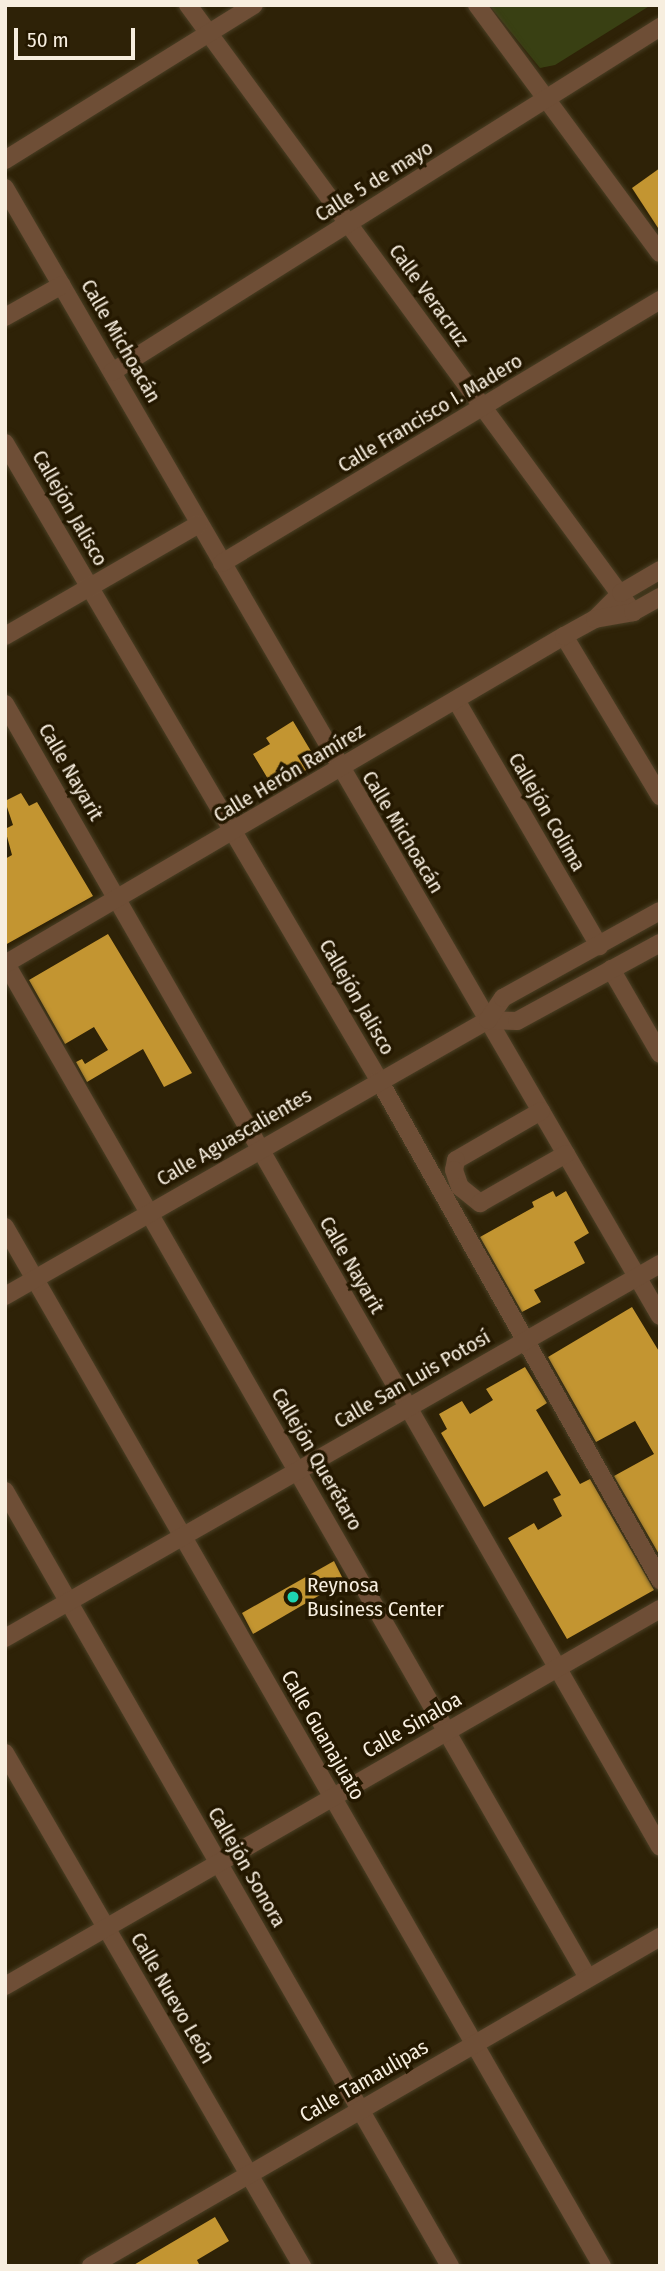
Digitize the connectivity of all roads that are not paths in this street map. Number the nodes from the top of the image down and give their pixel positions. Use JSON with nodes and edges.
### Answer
{"nodes":[{"id":1,"x":188,"y":5,"type":"edge"},
{"id":2,"x":254,"y":5,"type":"edge"},
{"id":3,"x":477,"y":5,"type":"edge"},
{"id":4,"x":660,"y":27,"type":"edge"},
{"id":5,"x":209,"y":33,"type":"junction"},
{"id":6,"x":546,"y":99,"type":"junction"},
{"id":7,"x":5,"y":160,"type":"edge"},
{"id":8,"x":5,"y":188,"type":"edge"},
{"id":9,"x":348,"y":224,"type":"junction"},
{"id":10,"x":660,"y":253,"type":"edge"},
{"id":11,"x":62,"y":285,"type":"junction"},
{"id":12,"x":660,"y":300,"type":"edge"},
{"id":13,"x":5,"y":317,"type":"edge"},
{"id":14,"x":113,"y":372,"type":"junction"},
{"id":15,"x":483,"y":408,"type":"junction"},
{"id":16,"x":5,"y":443,"type":"edge"},
{"id":17,"x":199,"y":524,"type":"junction"},
{"id":18,"x":222,"y":563,"type":"junction"},
{"id":19,"x":660,"y":570,"type":"edge"},
{"id":20,"x":89,"y":588,"type":"junction"},
{"id":21,"x":621,"y":593,"type":"junction"},
{"id":22,"x":660,"y":597,"type":"edge"},
{"id":23,"x":633,"y":612,"type":"junction"},
{"id":24,"x":595,"y":619,"type":"junction"},
{"id":25,"x":564,"y":635,"type":"junction"},
{"id":26,"x":5,"y":636,"type":"edge"},
{"id":27,"x":456,"y":700,"type":"junction"},
{"id":28,"x":5,"y":704,"type":"edge"},
{"id":29,"x":340,"y":770,"type":"junction"},
{"id":30,"x":660,"y":796,"type":"edge"},
{"id":31,"x":235,"y":832,"type":"junction"},
{"id":32,"x":118,"y":900,"type":"junction"},
{"id":33,"x":660,"y":911,"type":"edge"},
{"id":34,"x":660,"y":943,"type":"edge"},
{"id":35,"x":599,"y":946,"type":"junction"},
{"id":36,"x":6,"y":963,"type":"edge"},
{"id":37,"x":611,"y":969,"type":"junction"},
{"id":38,"x":488,"y":1020,"type":"junction"},
{"id":39,"x":660,"y":1054,"type":"edge"},
{"id":40,"x":379,"y":1080,"type":"junction"},
{"id":41,"x":541,"y":1111,"type":"junction"},
{"id":42,"x":260,"y":1148,"type":"junction"},
{"id":43,"x":566,"y":1154,"type":"junction"},
{"id":44,"x":151,"y":1211,"type":"junction"},
{"id":45,"x":5,"y":1227,"type":"edge"},
{"id":46,"x":660,"y":1264,"type":"edge"},
{"id":47,"x":637,"y":1277,"type":"junction"},
{"id":48,"x":35,"y":1280,"type":"junction"},
{"id":49,"x":5,"y":1296,"type":"edge"},
{"id":50,"x":660,"y":1316,"type":"edge"},
{"id":51,"x":525,"y":1341,"type":"junction"},
{"id":52,"x":408,"y":1408,"type":"junction"},
{"id":53,"x":297,"y":1471,"type":"junction"},
{"id":54,"x":5,"y":1491,"type":"edge"},
{"id":55,"x":183,"y":1536,"type":"junction"},
{"id":56,"x":660,"y":1580,"type":"edge"},
{"id":57,"x":70,"y":1601,"type":"junction"},
{"id":58,"x":660,"y":1609,"type":"edge"},
{"id":59,"x":5,"y":1638,"type":"edge"},
{"id":60,"x":557,"y":1668,"type":"junction"},
{"id":61,"x":446,"y":1732,"type":"junction"},
{"id":62,"x":5,"y":1753,"type":"edge"},
{"id":63,"x":333,"y":1797,"type":"junction"},
{"id":64,"x":660,"y":1847,"type":"edge"},
{"id":65,"x":219,"y":1863,"type":"junction"},
{"id":66,"x":106,"y":1928,"type":"junction"},
{"id":67,"x":660,"y":1937,"type":"edge"},
{"id":68,"x":588,"y":1978,"type":"junction"},
{"id":69,"x":5,"y":1986,"type":"edge"},
{"id":70,"x":474,"y":2044,"type":"junction"},
{"id":71,"x":359,"y":2110,"type":"junction"},
{"id":72,"x":249,"y":2174,"type":"junction"},
{"id":73,"x":91,"y":2266,"type":"edge"},
{"id":74,"x":302,"y":2266,"type":"edge"},
{"id":75,"x":450,"y":2266,"type":"edge"},
{"id":76,"x":602,"y":2266,"type":"edge"}],
"edges":[{"from":1,"to":5,"type":"street","name":"Calle Veracruz"},
{"from":2,"to":5,"type":"street"},
{"from":3,"to":6,"type":"street"},
{"from":4,"to":6,"type":"street","name":"Calle 5 de mayo"},
{"from":5,"to":7,"type":"street"},
{"from":5,"to":9,"type":"street","name":"Calle Veracruz"},
{"from":6,"to":9,"type":"street","name":"Calle 5 de mayo"},
{"from":6,"to":10,"type":"street"},
{"from":8,"to":11,"type":"street","name":"Calle Michoacán"},
{"from":9,"to":14,"type":"street","name":"Calle 5 de mayo"},
{"from":9,"to":15,"type":"street","name":"Calle Veracruz"},
{"from":11,"to":13,"type":"street"},
{"from":11,"to":14,"type":"street","name":"Calle Michoacán"},
{"from":12,"to":15,"type":"street","name":"Calle Francisco I. Madero"},
{"from":14,"to":17,"type":"street","name":"Calle Michoacán"},
{"from":15,"to":18,"type":"street","name":"Calle Francisco I. Madero"},
{"from":15,"to":21,"type":"street","name":"Calle Veracruz"},
{"from":16,"to":20,"type":"street","name":"Callejón Jalisco"},
{"from":17,"to":18,"type":"street","name":"Calle Michoacán"},
{"from":17,"to":20,"type":"street"},
{"from":18,"to":29,"type":"street","name":"Calle Michoacán"},
{"from":19,"to":21,"type":"street","name":"Calle Herón Ramírez"},
{"from":20,"to":26,"type":"street"},
{"from":20,"to":31,"type":"street","name":"Callejón Jalisco"},
{"from":21,"to":23,"type":"street","name":"Calle Veracruz"},
{"from":21,"to":24,"type":"street","name":"Calle Herón Ramírez"},
{"from":22,"to":23,"type":"street","name":"Calle Herón Ramírez"},
{"from":23,"to":24,"type":"street","name":"Calle Herón Ramírez"},
{"from":24,"to":25,"type":"street","name":"Calle Herón Ramírez"},
{"from":25,"to":27,"type":"street","name":"Calle Herón Ramírez"},
{"from":25,"to":30,"type":"street"},
{"from":27,"to":29,"type":"street","name":"Calle Herón Ramírez"},
{"from":27,"to":35,"type":"street","name":"Callejón Colima"},
{"from":28,"to":32,"type":"street","name":"Calle Nayarit"},
{"from":29,"to":31,"type":"street","name":"Calle Herón Ramírez"},
{"from":29,"to":38,"type":"street","name":"Calle Michoacán"},
{"from":31,"to":32,"type":"street","name":"Calle Herón Ramírez"},
{"from":31,"to":40,"type":"street","name":"Callejón Jalisco"},
{"from":32,"to":36,"type":"street","name":"Calle Herón Ramírez"},
{"from":32,"to":42,"type":"street","name":"Calle Nayarit"},
{"from":33,"to":35,"type":"street","name":"Calle Aguascalientes"},
{"from":34,"to":37,"type":"street","name":"Calle Aguascalientes"},
{"from":35,"to":38,"type":"street","name":"Calle Aguascalientes"},
{"from":36,"to":44,"type":"street","name":"Callejón Querétaro"},
{"from":37,"to":38,"type":"street","name":"Calle Aguascalientes"},
{"from":37,"to":39,"type":"street"},
{"from":38,"to":40,"type":"street","name":"Calle Aguascalientes"},
{"from":38,"to":41,"type":"street","name":"Calle Michoacán"},
{"from":40,"to":42,"type":"street","name":"Calle Aguascalientes"},
{"from":40,"to":51,"type":"street","name":"Callejón Jalisco"},
{"from":41,"to":43,"type":"street","name":"Calle Michoacán"},
{"from":41,"to":43,"type":"street"},
{"from":42,"to":44,"type":"street","name":"Calle Aguascalientes"},
{"from":42,"to":52,"type":"street","name":"Calle Nayarit"},
{"from":43,"to":47,"type":"street","name":"Calle Michoacán"},
{"from":44,"to":48,"type":"street","name":"Calle Aguascalientes"},
{"from":44,"to":53,"type":"street","name":"Callejón Querétaro"},
{"from":45,"to":48,"type":"street","name":"Calle Guanajuato"},
{"from":46,"to":47,"type":"street","name":"Calle San Luis Potosí"},
{"from":47,"to":50,"type":"street","name":"Calle Michoacán"},
{"from":47,"to":51,"type":"street","name":"Calle San Luis Potosí"},
{"from":48,"to":49,"type":"street","name":"Calle Aguascalientes"},
{"from":48,"to":55,"type":"street","name":"Calle Guanajuato"},
{"from":51,"to":52,"type":"street","name":"Calle San Luis Potosí"},
{"from":51,"to":56,"type":"street","name":"Callejón Jalisco"},
{"from":52,"to":53,"type":"street","name":"Calle San Luis Potosí"},
{"from":52,"to":60,"type":"street","name":"Calle Nayarit"},
{"from":53,"to":55,"type":"street","name":"Calle San Luis Potosí"},
{"from":53,"to":61,"type":"street","name":"Callejón Querétaro"},
{"from":54,"to":57,"type":"street","name":"Callejón Sonora"},
{"from":55,"to":57,"type":"street","name":"Calle San Luis Potosí"},
{"from":55,"to":63,"type":"street","name":"Calle Guanajuato"},
{"from":57,"to":59,"type":"street","name":"Calle San Luis Potosí"},
{"from":57,"to":65,"type":"street","name":"Callejón Sonora"},
{"from":58,"to":60,"type":"street","name":"Calle Sinaloa"},
{"from":60,"to":61,"type":"street","name":"Calle Sinaloa"},
{"from":60,"to":64,"type":"street","name":"Calle Nayarit"},
{"from":61,"to":63,"type":"street","name":"Calle Sinaloa"},
{"from":61,"to":68,"type":"street","name":"Callejón Querétaro"},
{"from":62,"to":66,"type":"street","name":"Calle Nuevo León"},
{"from":63,"to":65,"type":"street","name":"Calle Sinaloa"},
{"from":63,"to":70,"type":"street","name":"Calle Guanajuato"},
{"from":65,"to":66,"type":"street","name":"Calle Sinaloa"},
{"from":65,"to":71,"type":"street","name":"Callejón Sonora"},
{"from":66,"to":69,"type":"street","name":"Calle Sinaloa"},
{"from":66,"to":72,"type":"street","name":"Calle Nuevo León"},
{"from":67,"to":68,"type":"street","name":"Calle Tamaulipas"},
{"from":68,"to":70,"type":"street","name":"Calle Tamaulipas"},
{"from":70,"to":71,"type":"street","name":"Calle Tamaulipas"},
{"from":70,"to":76,"type":"street","name":"Calle Guanajuato"},
{"from":71,"to":72,"type":"street","name":"Calle Tamaulipas"},
{"from":71,"to":75,"type":"street","name":"Callejón Sonora"},
{"from":72,"to":73,"type":"street","name":"Calle Tamaulipas"},
{"from":72,"to":74,"type":"street","name":"Calle Nuevo León"}]}
